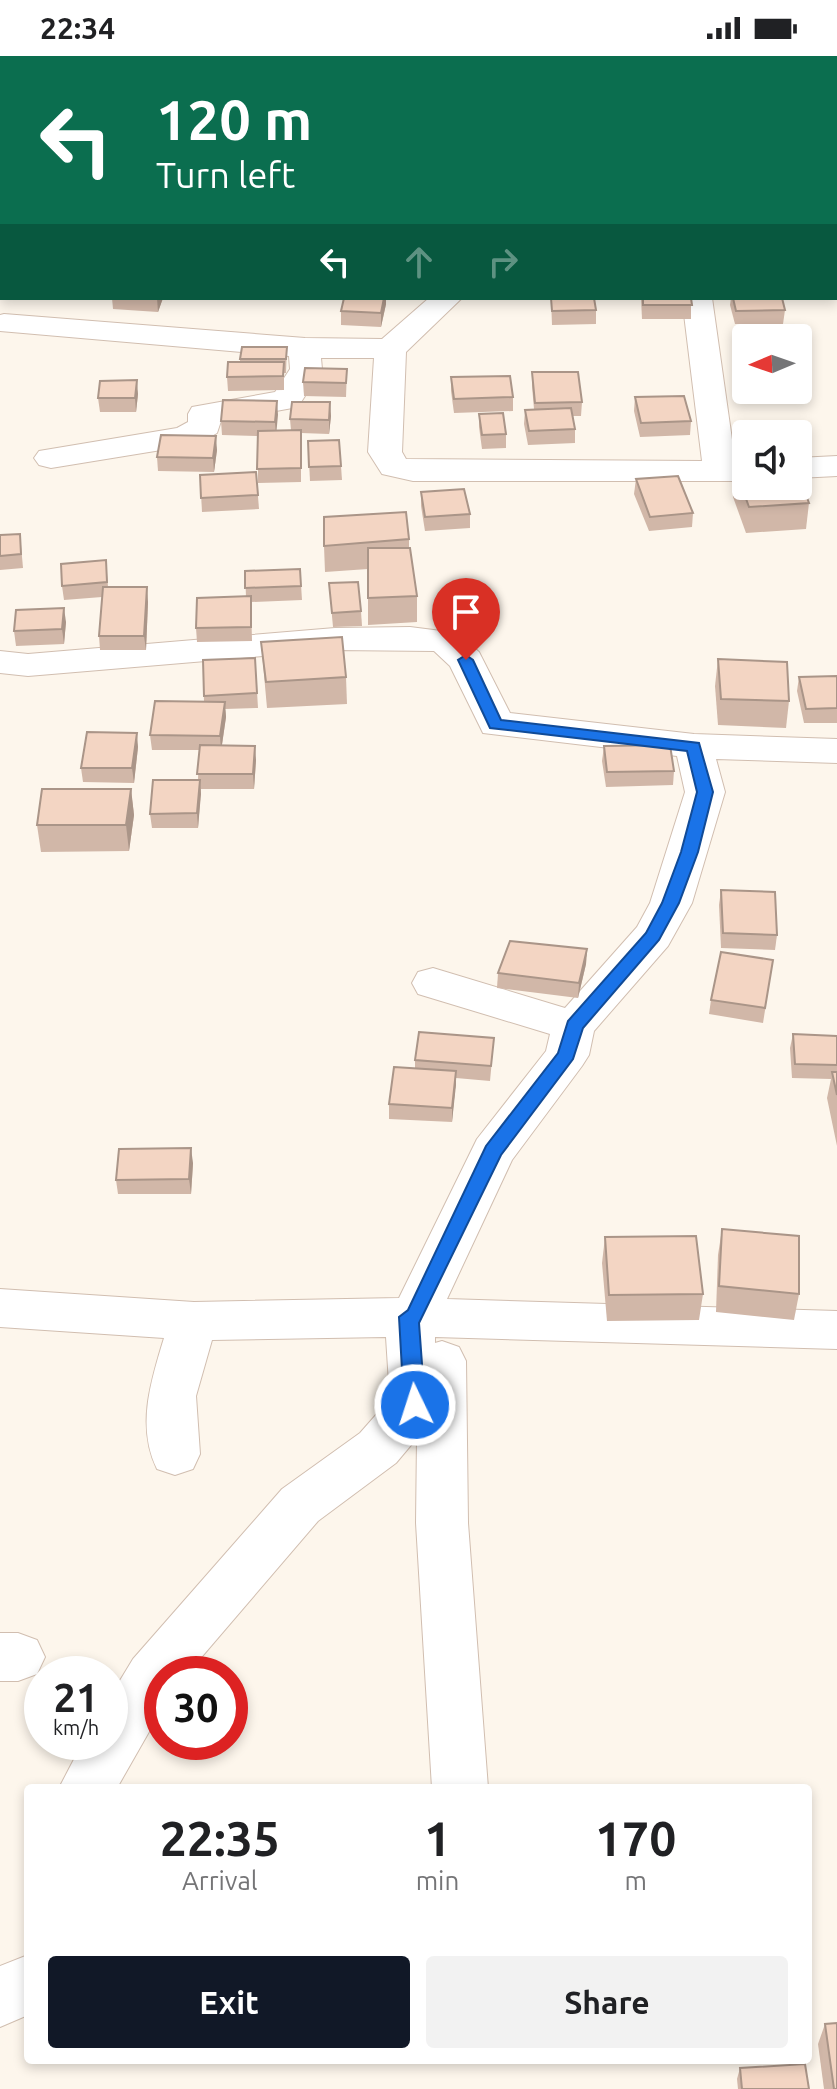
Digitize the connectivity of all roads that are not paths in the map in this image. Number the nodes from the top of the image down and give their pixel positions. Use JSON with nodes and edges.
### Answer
{"nodes":[{"id":1,"x":445,"y":300,"type":"edge"},
{"id":2,"x":697,"y":300,"type":"edge"},
{"id":3,"x":8,"y":316,"type":"edge"},
{"id":4,"x":305,"y":348,"type":"junction"},
{"id":5,"x":390,"y":349,"type":"junction"},
{"id":6,"x":51,"y":458,"type":"dead end"},
{"id":7,"x":837,"y":466,"type":"edge"},
{"id":8,"x":732,"y":467,"type":"edge"},
{"id":9,"x":812,"y":467,"type":"edge"},
{"id":10,"x":732,"y":472,"type":"edge"},
{"id":11,"x":0,"y":662,"type":"edge"},
{"id":12,"x":694,"y":746,"type":"junction"},
{"id":13,"x":837,"y":751,"type":"edge"},
{"id":14,"x":433,"y":983,"type":"dead end"},
{"id":15,"x":574,"y":1026,"type":"junction"},
{"id":16,"x":0,"y":1308,"type":"edge"},
{"id":17,"x":422,"y":1318,"type":"junction"},
{"id":18,"x":194,"y":1321,"type":"junction"},
{"id":19,"x":837,"y":1330,"type":"edge"},
{"id":20,"x":175,"y":1454,"type":"dead end"},
{"id":21,"x":89,"y":1784,"type":"edge"},
{"id":22,"x":460,"y":1784,"type":"edge"},
{"id":23,"x":24,"y":1986,"type":"edge"},
{"id":24,"x":0,"y":1997,"type":"edge"}],
"edges":[{"from":1,"to":5,"type":"street"},
{"from":2,"to":8,"type":"street"},
{"from":3,"to":4,"type":"street"},
{"from":4,"to":5,"type":"street"},
{"from":4,"to":6,"type":"street"},
{"from":5,"to":10,"type":"street"},
{"from":7,"to":9,"type":"street"},
{"from":11,"to":12,"type":"street"},
{"from":12,"to":13,"type":"street"},
{"from":12,"to":15,"type":"street"},
{"from":14,"to":15,"type":"street"},
{"from":15,"to":17,"type":"street"},
{"from":16,"to":18,"type":"street"},
{"from":17,"to":18,"type":"street"},
{"from":17,"to":19,"type":"street"},
{"from":17,"to":21,"type":"street"},
{"from":17,"to":22,"type":"street"},
{"from":18,"to":20,"type":"street"},
{"from":23,"to":24,"type":"street"}]}
